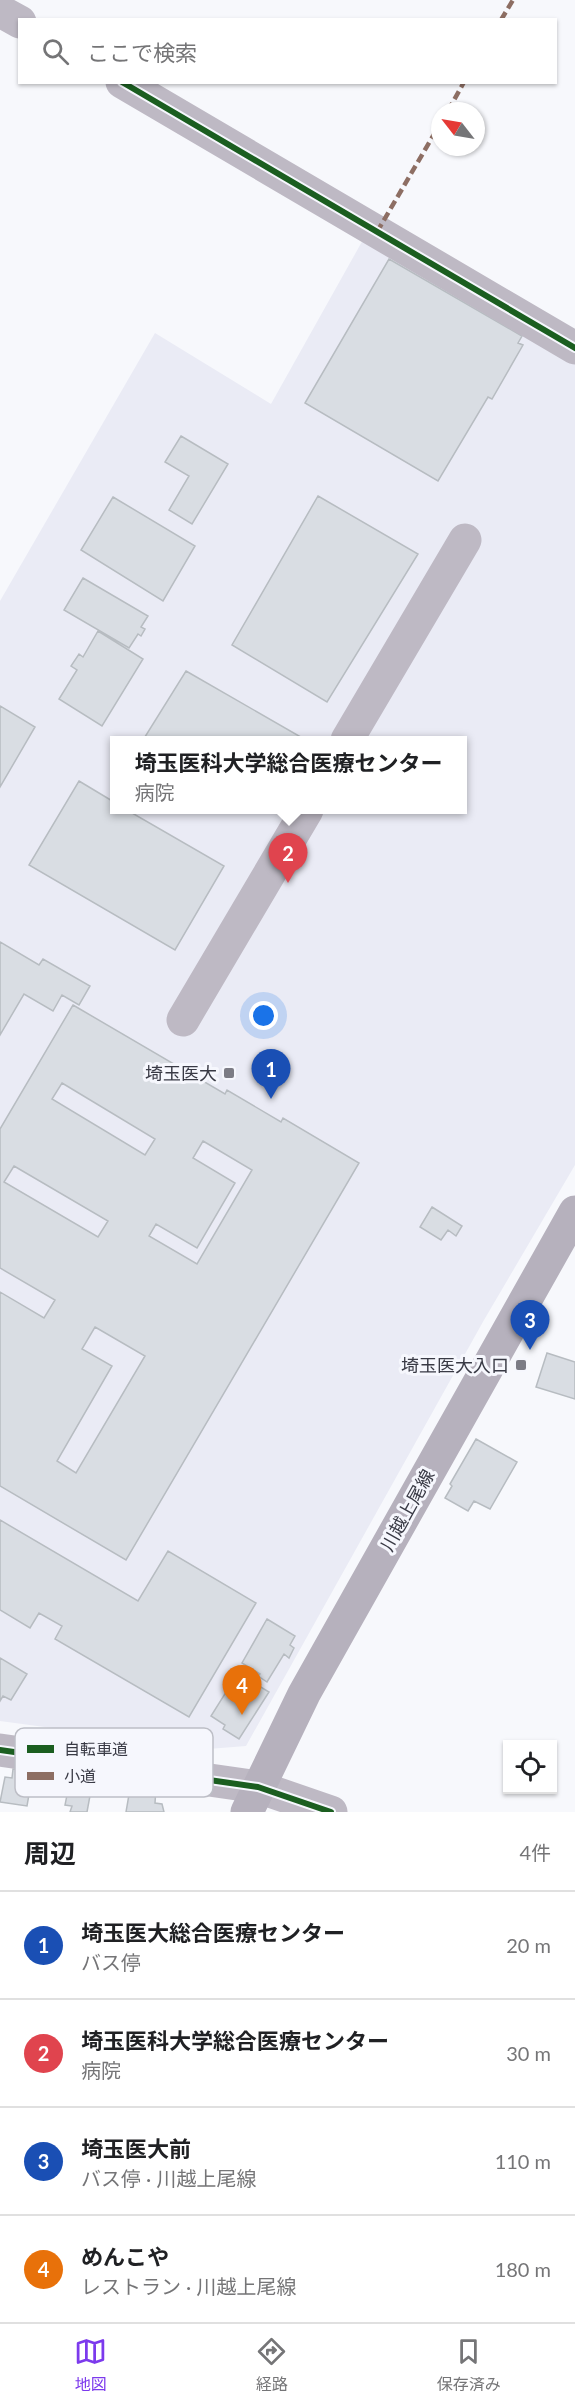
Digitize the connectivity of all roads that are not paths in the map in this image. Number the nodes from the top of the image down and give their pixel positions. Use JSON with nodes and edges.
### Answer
{"nodes":[{"id":1,"x":0,"y":11,"type":"edge"},
{"id":2,"x":18,"y":21,"type":"edge"},
{"id":3,"x":125,"y":84,"type":"edge"},
{"id":4,"x":575,"y":348,"type":"edge"},
{"id":5,"x":465,"y":540,"type":"dead end"},
{"id":6,"x":350,"y":736,"type":"edge"},
{"id":7,"x":305,"y":814,"type":"edge"},
{"id":8,"x":183,"y":1020,"type":"dead end"},
{"id":9,"x":575,"y":1212,"type":"edge"},
{"id":10,"x":565,"y":1247,"type":"edge"},
{"id":11,"x":0,"y":1750,"type":"edge"},
{"id":12,"x":15,"y":1753,"type":"edge"},
{"id":13,"x":213,"y":1791,"type":"edge"},
{"id":14,"x":253,"y":1799,"type":"edge"},
{"id":15,"x":331,"y":1812,"type":"edge"}],
"edges":[{"from":1,"to":2,"type":"street"},
{"from":3,"to":4,"type":"street"},
{"from":5,"to":6,"type":"street"},
{"from":7,"to":8,"type":"street"},
{"from":9,"to":10,"type":"main road","name":"川越上尾線"},
{"from":10,"to":14,"type":"main road","name":"川越上尾線"},
{"from":11,"to":12,"type":"street"},
{"from":13,"to":14,"type":"street"},
{"from":14,"to":15,"type":"street"}]}
